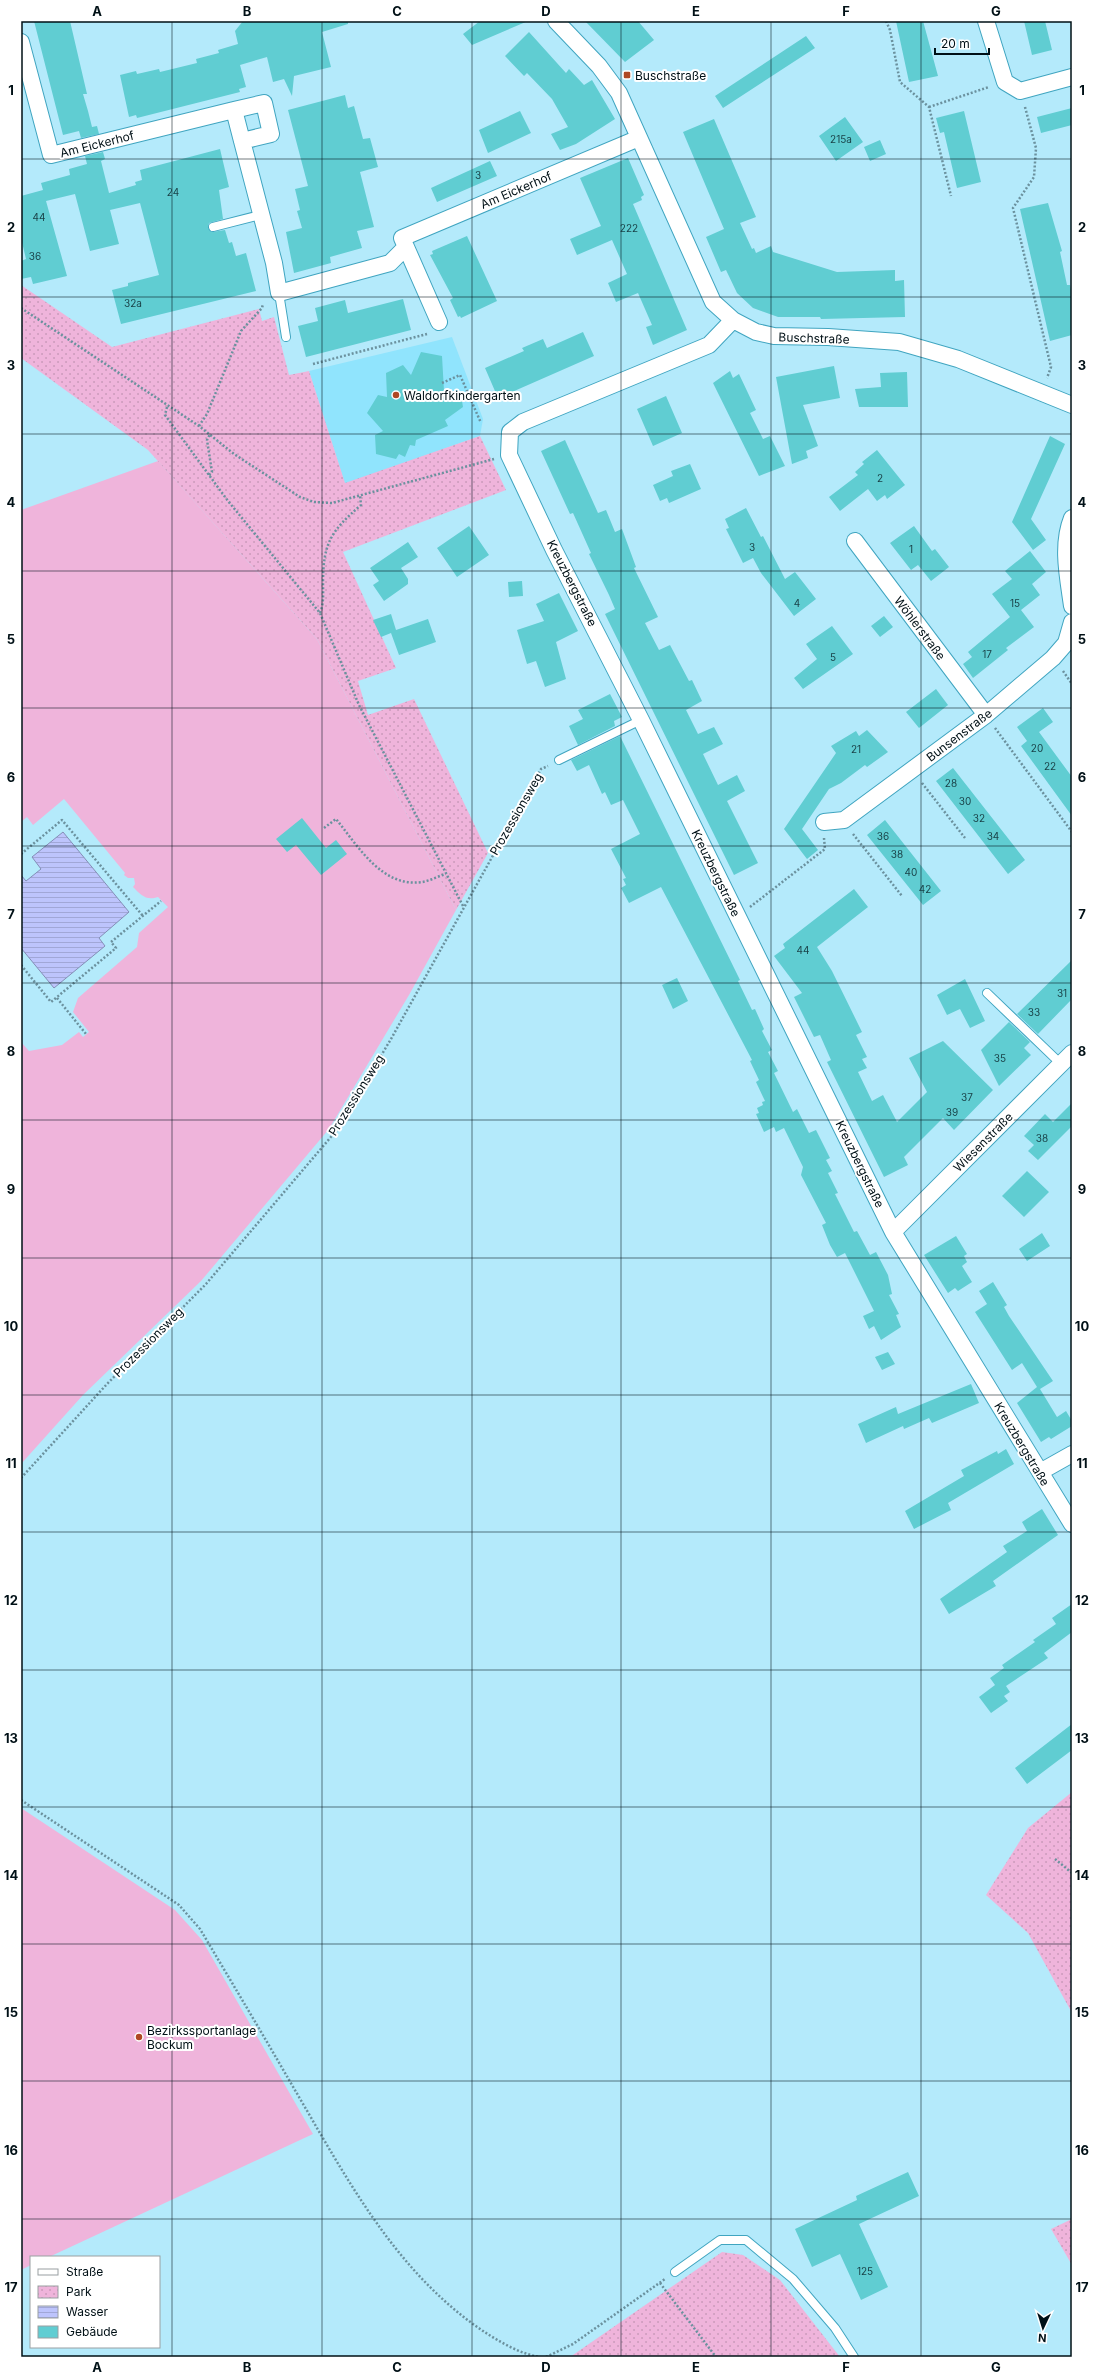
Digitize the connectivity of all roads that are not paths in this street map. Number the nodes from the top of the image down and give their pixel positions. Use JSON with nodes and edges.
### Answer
{"nodes":[{"id":1,"x":556,"y":21,"type":"edge"},
{"id":2,"x":986,"y":21,"type":"edge"},
{"id":3,"x":21,"y":42,"type":"edge"},
{"id":4,"x":1072,"y":78,"type":"edge"},
{"id":5,"x":234,"y":110,"type":"junction"},
{"id":6,"x":639,"y":138,"type":"junction"},
{"id":7,"x":242,"y":141,"type":"junction"},
{"id":8,"x":260,"y":215,"type":"junction"},
{"id":9,"x":213,"y":227,"type":"dead end"},
{"id":10,"x":406,"y":247,"type":"junction"},
{"id":11,"x":280,"y":293,"type":"junction"},
{"id":12,"x":733,"y":320,"type":"junction"},
{"id":13,"x":439,"y":322,"type":"road end"},
{"id":14,"x":286,"y":337,"type":"dead end"},
{"id":15,"x":1072,"y":405,"type":"edge"},
{"id":16,"x":1072,"y":518,"type":"edge"},
{"id":17,"x":855,"y":542,"type":"dead end"},
{"id":18,"x":1072,"y":606,"type":"edge"},
{"id":19,"x":1072,"y":622,"type":"edge"},
{"id":20,"x":986,"y":715,"type":"junction"},
{"id":21,"x":641,"y":720,"type":"junction"},
{"id":22,"x":559,"y":760,"type":"road end"},
{"id":23,"x":824,"y":822,"type":"road end"},
{"id":24,"x":987,"y":993,"type":"dead end"},
{"id":25,"x":1066,"y":1058,"type":"edge"},
{"id":26,"x":893,"y":1232,"type":"junction"},
{"id":27,"x":1072,"y":1454,"type":"edge"},
{"id":28,"x":1040,"y":1472,"type":"junction"},
{"id":29,"x":1072,"y":1524,"type":"edge"},
{"id":30,"x":675,"y":2272,"type":"road end"},
{"id":31,"x":854,"y":2357,"type":"edge"}],
"edges":[{"from":1,"to":6,"type":"street","name":"Buschstraße"},
{"from":2,"to":4,"type":"street"},
{"from":3,"to":5,"type":"street","name":"Am Eickerhof"},
{"from":5,"to":7,"type":"street"},
{"from":5,"to":7,"type":"street","name":"Am Eickerhof"},
{"from":6,"to":10,"type":"street","name":"Am Eickerhof"},
{"from":6,"to":12,"type":"street","name":"Buschstraße"},
{"from":7,"to":8,"type":"street"},
{"from":8,"to":9,"type":"lane"},
{"from":8,"to":11,"type":"street"},
{"from":10,"to":11,"type":"street","name":"Am Eickerhof"},
{"from":10,"to":13,"type":"street"},
{"from":11,"to":14,"type":"lane"},
{"from":12,"to":15,"type":"street","name":"Buschstraße"},
{"from":12,"to":21,"type":"street","name":"Kreuzbergstraße"},
{"from":16,"to":18,"type":"street"},
{"from":17,"to":20,"type":"street","name":"Wöhlerstraße"},
{"from":19,"to":20,"type":"street","name":"Bunsenstraße"},
{"from":20,"to":23,"type":"street","name":"Bunsenstraße"},
{"from":21,"to":22,"type":"lane"},
{"from":21,"to":26,"type":"street","name":"Kreuzbergstraße"},
{"from":24,"to":25,"type":"lane"},
{"from":25,"to":26,"type":"street","name":"Wiesenstraße"},
{"from":26,"to":28,"type":"street","name":"Kreuzbergstraße"},
{"from":27,"to":28,"type":"street"},
{"from":28,"to":29,"type":"street","name":"Kreuzbergstraße"},
{"from":30,"to":31,"type":"lane"}]}
